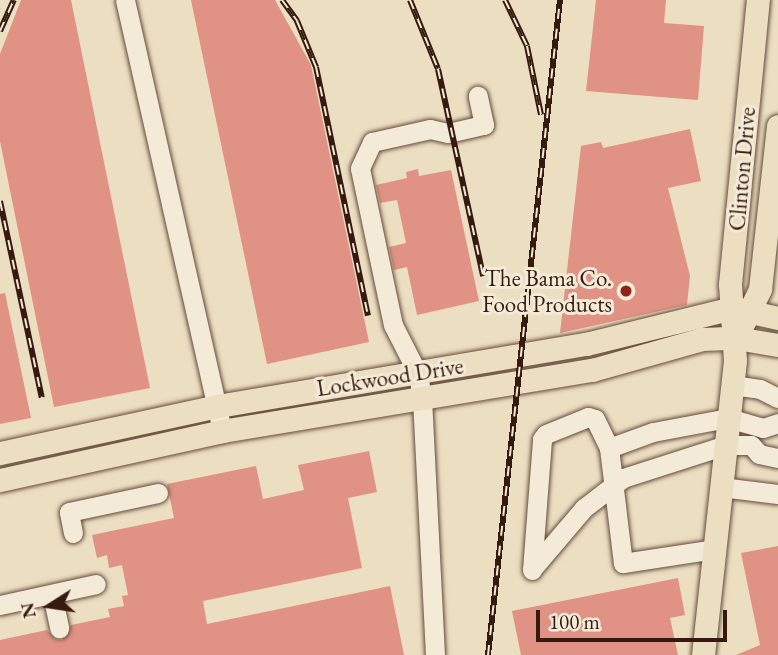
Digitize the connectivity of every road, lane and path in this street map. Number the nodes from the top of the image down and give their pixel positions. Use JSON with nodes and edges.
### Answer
{"nodes":[{"id":1,"x":125,"y":0,"type":"edge"},
{"id":2,"x":758,"y":0,"type":"edge"},
{"id":3,"x":478,"y":96,"type":"dead end"},
{"id":4,"x":778,"y":126,"type":"edge"},
{"id":5,"x":776,"y":167,"type":"edge"},
{"id":6,"x":772,"y":245,"type":"edge"},
{"id":7,"x":741,"y":309,"type":"junction"},
{"id":8,"x":778,"y":318,"type":"edge"},
{"id":9,"x":737,"y":338,"type":"junction"},
{"id":10,"x":778,"y":345,"type":"edge"},
{"id":11,"x":418,"y":374,"type":"junction"},
{"id":12,"x":732,"y":385,"type":"junction"},
{"id":13,"x":778,"y":398,"type":"edge"},
{"id":14,"x":422,"y":399,"type":"junction"},
{"id":15,"x":218,"y":406,"type":"junction"},
{"id":16,"x":729,"y":418,"type":"junction"},
{"id":17,"x":778,"y":423,"type":"edge"},
{"id":18,"x":222,"y":431,"type":"junction"},
{"id":19,"x":726,"y":445,"type":"junction"},
{"id":20,"x":609,"y":448,"type":"junction"},
{"id":21,"x":0,"y":453,"type":"edge"},
{"id":22,"x":778,"y":458,"type":"edge"},
{"id":23,"x":0,"y":480,"type":"edge"},
{"id":24,"x":618,"y":482,"type":"junction"},
{"id":25,"x":721,"y":487,"type":"junction"},
{"id":26,"x":158,"y":493,"type":"dead end"},
{"id":27,"x":778,"y":494,"type":"edge"},
{"id":28,"x":73,"y":533,"type":"dead end"},
{"id":29,"x":714,"y":549,"type":"junction"},
{"id":30,"x":96,"y":584,"type":"dead end"},
{"id":31,"x":52,"y":594,"type":"junction"},
{"id":32,"x":0,"y":605,"type":"edge"},
{"id":33,"x":59,"y":628,"type":"dead end"},
{"id":34,"x":435,"y":655,"type":"edge"},
{"id":35,"x":702,"y":655,"type":"edge"}],
"edges":[{"from":1,"to":15,"type":"lane"},
{"from":2,"to":7,"type":"main road","name":"Clinton Drive"},
{"from":3,"to":11,"type":"lane"},
{"from":4,"to":5,"type":"main road","name":"Clinton Drive"},
{"from":5,"to":6,"type":"main road","name":"Clinton Drive"},
{"from":6,"to":7,"type":"main road","name":"Clinton Drive"},
{"from":7,"to":8,"type":"main road","name":"Lockwood Drive"},
{"from":7,"to":9,"type":"main road","name":"Clinton Drive"},
{"from":7,"to":11,"type":"main road","name":"Lockwood Drive"},
{"from":9,"to":10,"type":"main road","name":"Lockwood Drive"},
{"from":9,"to":12,"type":"main road","name":"Clinton Drive"},
{"from":9,"to":14,"type":"main road","name":"Lockwood Drive"},
{"from":11,"to":14,"type":"lane"},
{"from":11,"to":15,"type":"main road","name":"Lockwood Drive"},
{"from":12,"to":13,"type":"lane"},
{"from":12,"to":16,"type":"main road","name":"Clinton Drive"},
{"from":14,"to":18,"type":"main road","name":"Lockwood Drive"},
{"from":14,"to":34,"type":"lane"},
{"from":15,"to":18,"type":"lane"},
{"from":15,"to":21,"type":"main road","name":"Lockwood Drive"},
{"from":16,"to":17,"type":"lane"},
{"from":16,"to":19,"type":"main road","name":"Clinton Drive"},
{"from":16,"to":20,"type":"lane"},
{"from":18,"to":23,"type":"main road","name":"Lockwood Drive"},
{"from":19,"to":22,"type":"lane"},
{"from":19,"to":24,"type":"lane"},
{"from":19,"to":25,"type":"main road","name":"Clinton Drive"},
{"from":20,"to":24,"type":"lane"},
{"from":20,"to":24,"type":"lane"},
{"from":24,"to":29,"type":"lane"},
{"from":25,"to":27,"type":"lane"},
{"from":25,"to":29,"type":"main road","name":"Clinton Drive"},
{"from":26,"to":28,"type":"lane"},
{"from":29,"to":35,"type":"main road","name":"Clinton Drive"},
{"from":30,"to":31,"type":"lane"},
{"from":31,"to":32,"type":"lane"},
{"from":31,"to":33,"type":"lane"}]}
